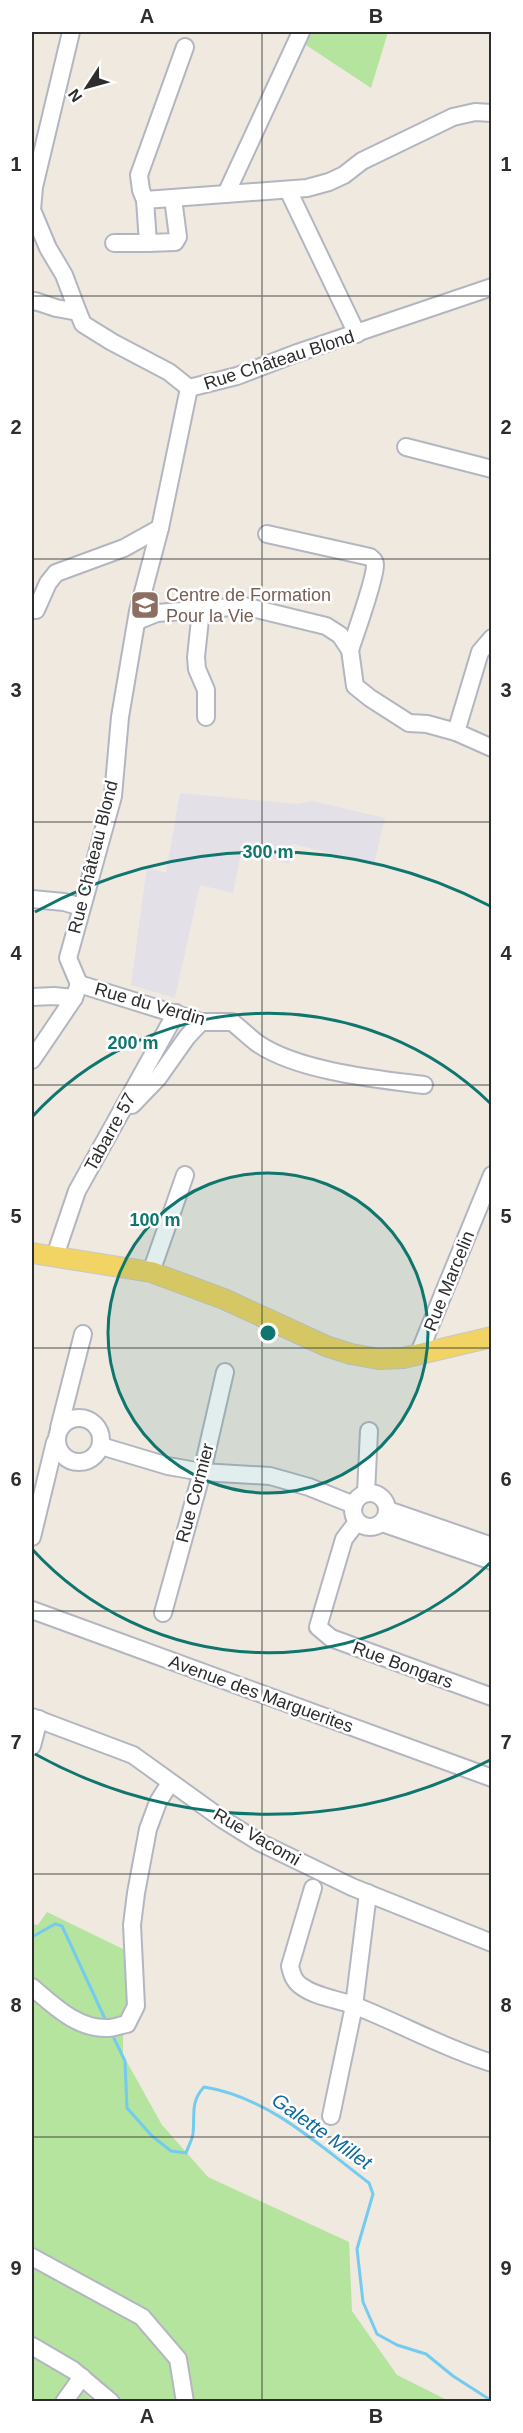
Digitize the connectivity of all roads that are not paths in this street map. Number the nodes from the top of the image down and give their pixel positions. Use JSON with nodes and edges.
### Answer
{"nodes":[{"id":1,"x":71,"y":32,"type":"edge"},
{"id":2,"x":301,"y":32,"type":"edge"},
{"id":3,"x":185,"y":47,"type":"dead end"},
{"id":4,"x":492,"y":113,"type":"edge"},
{"id":5,"x":288,"y":190,"type":"junction"},
{"id":6,"x":226,"y":194,"type":"junction"},
{"id":7,"x":173,"y":198,"type":"junction"},
{"id":8,"x":145,"y":200,"type":"junction"},
{"id":9,"x":114,"y":243,"type":"dead end"},
{"id":10,"x":148,"y":243,"type":"junction"},
{"id":11,"x":492,"y":287,"type":"edge"},
{"id":12,"x":33,"y":300,"type":"edge"},
{"id":13,"x":78,"y":312,"type":"junction"},
{"id":14,"x":357,"y":334,"type":"junction"},
{"id":15,"x":189,"y":388,"type":"junction"},
{"id":16,"x":406,"y":447,"type":"dead end"},
{"id":17,"x":492,"y":469,"type":"edge"},
{"id":18,"x":160,"y":528,"type":"junction"},
{"id":19,"x":267,"y":534,"type":"dead end"},
{"id":20,"x":32,"y":609,"type":"edge"},
{"id":21,"x":201,"y":610,"type":"junction"},
{"id":22,"x":137,"y":621,"type":"junction"},
{"id":23,"x":492,"y":638,"type":"edge"},
{"id":24,"x":350,"y":650,"type":"junction"},
{"id":25,"x":206,"y":717,"type":"dead end"},
{"id":26,"x":456,"y":732,"type":"junction"},
{"id":27,"x":492,"y":748,"type":"edge"},
{"id":28,"x":32,"y":899,"type":"edge"},
{"id":29,"x":81,"y":907,"type":"junction"},
{"id":30,"x":76,"y":991,"type":"junction"},
{"id":31,"x":32,"y":997,"type":"edge"},
{"id":32,"x":176,"y":1013,"type":"junction"},
{"id":33,"x":201,"y":1022,"type":"junction"},
{"id":34,"x":32,"y":1060,"type":"edge"},
{"id":35,"x":424,"y":1085,"type":"dead end"},
{"id":36,"x":119,"y":1119,"type":"junction"},
{"id":37,"x":492,"y":1175,"type":"edge"},
{"id":38,"x":185,"y":1176,"type":"dead end"},
{"id":39,"x":32,"y":1253,"type":"edge"},
{"id":40,"x":55,"y":1256,"type":"junction"},
{"id":41,"x":151,"y":1272,"type":"junction"},
{"id":42,"x":83,"y":1334,"type":"dead end"},
{"id":43,"x":492,"y":1336,"type":"edge"},
{"id":44,"x":419,"y":1353,"type":"junction"},
{"id":45,"x":225,"y":1372,"type":"dead end"},
{"id":46,"x":66,"y":1401,"type":"junction"},
{"id":47,"x":82,"y":1418,"type":"junction"},
{"id":48,"x":369,"y":1431,"type":"dead end"},
{"id":49,"x":57,"y":1435,"type":"junction"},
{"id":50,"x":101,"y":1446,"type":"junction"},
{"id":51,"x":71,"y":1460,"type":"junction"},
{"id":52,"x":49,"y":1467,"type":"junction"},
{"id":53,"x":202,"y":1472,"type":"junction"},
{"id":54,"x":359,"y":1507,"type":"junction"},
{"id":55,"x":385,"y":1516,"type":"junction"},
{"id":56,"x":32,"y":1537,"type":"edge"},
{"id":57,"x":492,"y":1546,"type":"edge"},
{"id":58,"x":492,"y":1561,"type":"edge"},
{"id":59,"x":32,"y":1610,"type":"edge"},
{"id":60,"x":164,"y":1613,"type":"dead end"},
{"id":61,"x":492,"y":1697,"type":"edge"},
{"id":62,"x":35,"y":1718,"type":"edge"},
{"id":63,"x":32,"y":1746,"type":"edge"},
{"id":64,"x":492,"y":1778,"type":"edge"},
{"id":65,"x":170,"y":1783,"type":"junction"},
{"id":66,"x":313,"y":1888,"type":"dead end"},
{"id":67,"x":368,"y":1893,"type":"junction"},
{"id":68,"x":492,"y":1943,"type":"edge"},
{"id":69,"x":32,"y":1987,"type":"edge"},
{"id":70,"x":354,"y":2006,"type":"junction"},
{"id":71,"x":492,"y":2063,"type":"edge"},
{"id":72,"x":331,"y":2116,"type":"dead end"},
{"id":73,"x":32,"y":2257,"type":"edge"},
{"id":74,"x":32,"y":2346,"type":"edge"},
{"id":75,"x":82,"y":2377,"type":"junction"},
{"id":76,"x":64,"y":2402,"type":"edge"},
{"id":77,"x":111,"y":2402,"type":"edge"},
{"id":78,"x":185,"y":2402,"type":"edge"}],
"edges":[{"from":1,"to":13,"type":"street"},
{"from":2,"to":6,"type":"street"},
{"from":3,"to":8,"type":"street"},
{"from":4,"to":5,"type":"street"},
{"from":5,"to":6,"type":"street"},
{"from":5,"to":14,"type":"street"},
{"from":6,"to":7,"type":"street"},
{"from":7,"to":8,"type":"street"},
{"from":7,"to":10,"type":"street"},
{"from":8,"to":10,"type":"street"},
{"from":9,"to":10,"type":"street"},
{"from":11,"to":14,"type":"street","name":"Rue Château Blond"},
{"from":12,"to":13,"type":"street"},
{"from":13,"to":15,"type":"street"},
{"from":14,"to":15,"type":"street","name":"Rue Château Blond"},
{"from":15,"to":18,"type":"street","name":"Rue Château Blond"},
{"from":16,"to":17,"type":"street"},
{"from":18,"to":20,"type":"street"},
{"from":18,"to":22,"type":"street","name":"Rue Château Blond"},
{"from":19,"to":24,"type":"street"},
{"from":21,"to":22,"type":"street"},
{"from":21,"to":24,"type":"street"},
{"from":21,"to":25,"type":"street"},
{"from":22,"to":29,"type":"street","name":"Rue Château Blond"},
{"from":23,"to":26,"type":"street"},
{"from":24,"to":26,"type":"street"},
{"from":26,"to":27,"type":"street"},
{"from":28,"to":29,"type":"street"},
{"from":29,"to":30,"type":"street","name":"Rue Château Blond"},
{"from":30,"to":31,"type":"street","name":"Rue du Verdin"},
{"from":30,"to":32,"type":"street","name":"Rue du Verdin"},
{"from":30,"to":34,"type":"street"},
{"from":32,"to":33,"type":"street","name":"Rue du Verdin"},
{"from":32,"to":36,"type":"street","name":"Tabarre 57"},
{"from":33,"to":35,"type":"street","name":"Rue du Verdin"},
{"from":33,"to":36,"type":"street"},
{"from":36,"to":40,"type":"street","name":"Tabarre 57"},
{"from":37,"to":44,"type":"street","name":"Rue Marcelin"},
{"from":38,"to":41,"type":"street"},
{"from":39,"to":40,"type":"main road"},
{"from":40,"to":41,"type":"main road"},
{"from":41,"to":44,"type":"main road"},
{"from":42,"to":46,"type":"street"},
{"from":43,"to":44,"type":"main road"},
{"from":45,"to":53,"type":"street","name":"Rue Cormier"},
{"from":46,"to":47,"type":"street"},
{"from":46,"to":49,"type":"street"},
{"from":47,"to":49,"type":"street"},
{"from":47,"to":50,"type":"street"},
{"from":48,"to":54,"type":"street"},
{"from":49,"to":51,"type":"street"},
{"from":49,"to":52,"type":"street"},
{"from":50,"to":51,"type":"street"},
{"from":50,"to":53,"type":"street"},
{"from":51,"to":52,"type":"street"},
{"from":52,"to":56,"type":"street"},
{"from":53,"to":54,"type":"street"},
{"from":53,"to":60,"type":"street","name":"Rue Cormier"},
{"from":54,"to":55,"type":"street"},
{"from":54,"to":55,"type":"street"},
{"from":54,"to":61,"type":"street","name":"Rue Bongars"},
{"from":55,"to":57,"type":"street"},
{"from":55,"to":58,"type":"street"},
{"from":59,"to":64,"type":"street","name":"Avenue des Marguerites"},
{"from":62,"to":63,"type":"street"},
{"from":62,"to":65,"type":"street","name":"Rue Vacomi"},
{"from":65,"to":67,"type":"street","name":"Rue Vacomi"},
{"from":65,"to":69,"type":"street"},
{"from":66,"to":70,"type":"street"},
{"from":67,"to":68,"type":"street","name":"Rue Vacomi"},
{"from":67,"to":70,"type":"street"},
{"from":70,"to":71,"type":"street"},
{"from":70,"to":72,"type":"street"},
{"from":73,"to":78,"type":"street"},
{"from":74,"to":75,"type":"street"},
{"from":75,"to":76,"type":"street"},
{"from":75,"to":77,"type":"street"}]}
